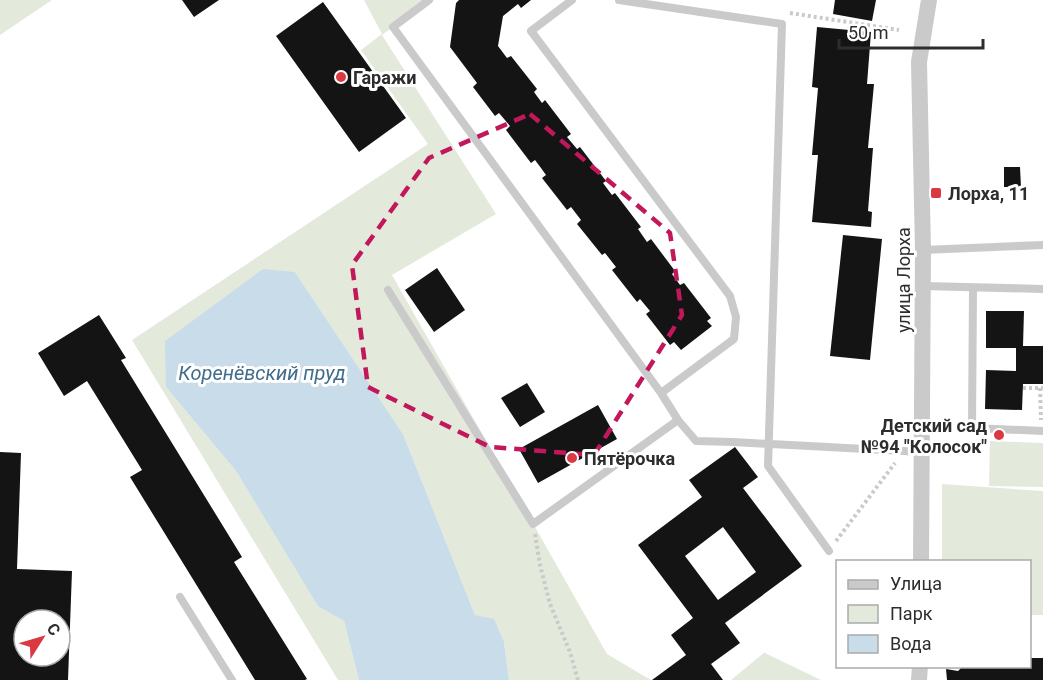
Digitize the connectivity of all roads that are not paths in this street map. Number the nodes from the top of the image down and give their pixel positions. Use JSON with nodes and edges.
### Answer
{"nodes":[{"id":1,"x":429,"y":0,"type":"edge"},
{"id":2,"x":572,"y":0,"type":"edge"},
{"id":3,"x":619,"y":0,"type":"edge"},
{"id":4,"x":929,"y":0,"type":"edge"},
{"id":5,"x":1043,"y":245,"type":"edge"},
{"id":6,"x":923,"y":250,"type":"junction"},
{"id":7,"x":923,"y":286,"type":"junction"},
{"id":8,"x":973,"y":288,"type":"junction"},
{"id":9,"x":1043,"y":289,"type":"edge"},
{"id":10,"x":388,"y":290,"type":"dead end"},
{"id":11,"x":661,"y":393,"type":"junction"},
{"id":12,"x":678,"y":420,"type":"junction"},
{"id":13,"x":1042,"y":431,"type":"edge"},
{"id":14,"x":769,"y":443,"type":"junction"},
{"id":15,"x":922,"y":452,"type":"junction"},
{"id":16,"x":829,"y":551,"type":"road end"},
{"id":17,"x":921,"y":560,"type":"edge"},
{"id":18,"x":180,"y":597,"type":"dead end"},
{"id":19,"x":232,"y":680,"type":"edge"}],
"edges":[{"from":1,"to":11,"type":"lane"},
{"from":2,"to":11,"type":"lane"},
{"from":3,"to":14,"type":"lane"},
{"from":4,"to":6,"type":"street","name":"улица Лорха"},
{"from":5,"to":6,"type":"lane"},
{"from":6,"to":7,"type":"street","name":"улица Лорха"},
{"from":7,"to":8,"type":"lane"},
{"from":7,"to":15,"type":"street","name":"улица Лорха"},
{"from":8,"to":9,"type":"lane"},
{"from":8,"to":13,"type":"lane"},
{"from":10,"to":12,"type":"lane"},
{"from":11,"to":12,"type":"lane"},
{"from":12,"to":14,"type":"lane"},
{"from":14,"to":15,"type":"lane"},
{"from":14,"to":16,"type":"lane"},
{"from":15,"to":17,"type":"street","name":"улица Лорха"},
{"from":18,"to":19,"type":"lane"}]}
